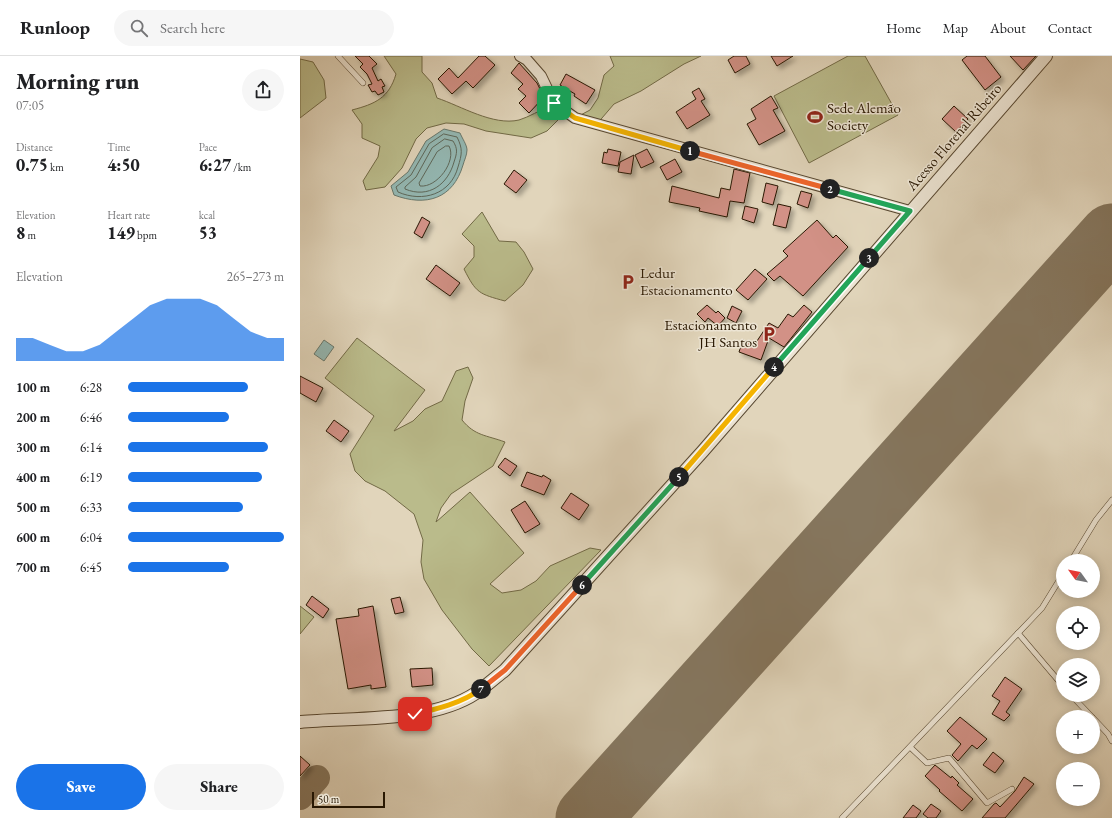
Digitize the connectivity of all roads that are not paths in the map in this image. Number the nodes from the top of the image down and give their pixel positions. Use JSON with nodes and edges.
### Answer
{"nodes":[{"id":1,"x":338,"y":56,"type":"edge"},
{"id":2,"x":520,"y":56,"type":"edge"},
{"id":3,"x":1046,"y":56,"type":"edge"},
{"id":4,"x":362,"y":84,"type":"dead end"},
{"id":5,"x":910,"y":211,"type":"junction"},
{"id":6,"x":1112,"y":500,"type":"edge"},
{"id":7,"x":1075,"y":554,"type":"edge"},
{"id":8,"x":1056,"y":585,"type":"edge"},
{"id":9,"x":1018,"y":633,"type":"junction"},
{"id":10,"x":1056,"y":678,"type":"edge"},
{"id":11,"x":1078,"y":702,"type":"edge"},
{"id":12,"x":1086,"y":710,"type":"edge"},
{"id":13,"x":300,"y":722,"type":"edge"},
{"id":14,"x":1100,"y":725,"type":"edge"},
{"id":15,"x":1112,"y":741,"type":"edge"},
{"id":16,"x":910,"y":747,"type":"junction"},
{"id":17,"x":1012,"y":789,"type":"dead end"},
{"id":18,"x":842,"y":818,"type":"edge"}],
"edges":[{"from":1,"to":4,"type":"lane"},
{"from":2,"to":5,"type":"street"},
{"from":3,"to":5,"type":"street","name":"Acesso Florenal Ribeiro"},
{"from":5,"to":13,"type":"street","name":"Acesso Florenal Ribeiro"},
{"from":6,"to":7,"type":"lane"},
{"from":8,"to":9,"type":"lane"},
{"from":9,"to":10,"type":"lane"},
{"from":9,"to":16,"type":"lane"},
{"from":11,"to":12,"type":"lane"},
{"from":14,"to":15,"type":"lane"},
{"from":16,"to":17,"type":"lane"},
{"from":16,"to":18,"type":"lane"}]}
